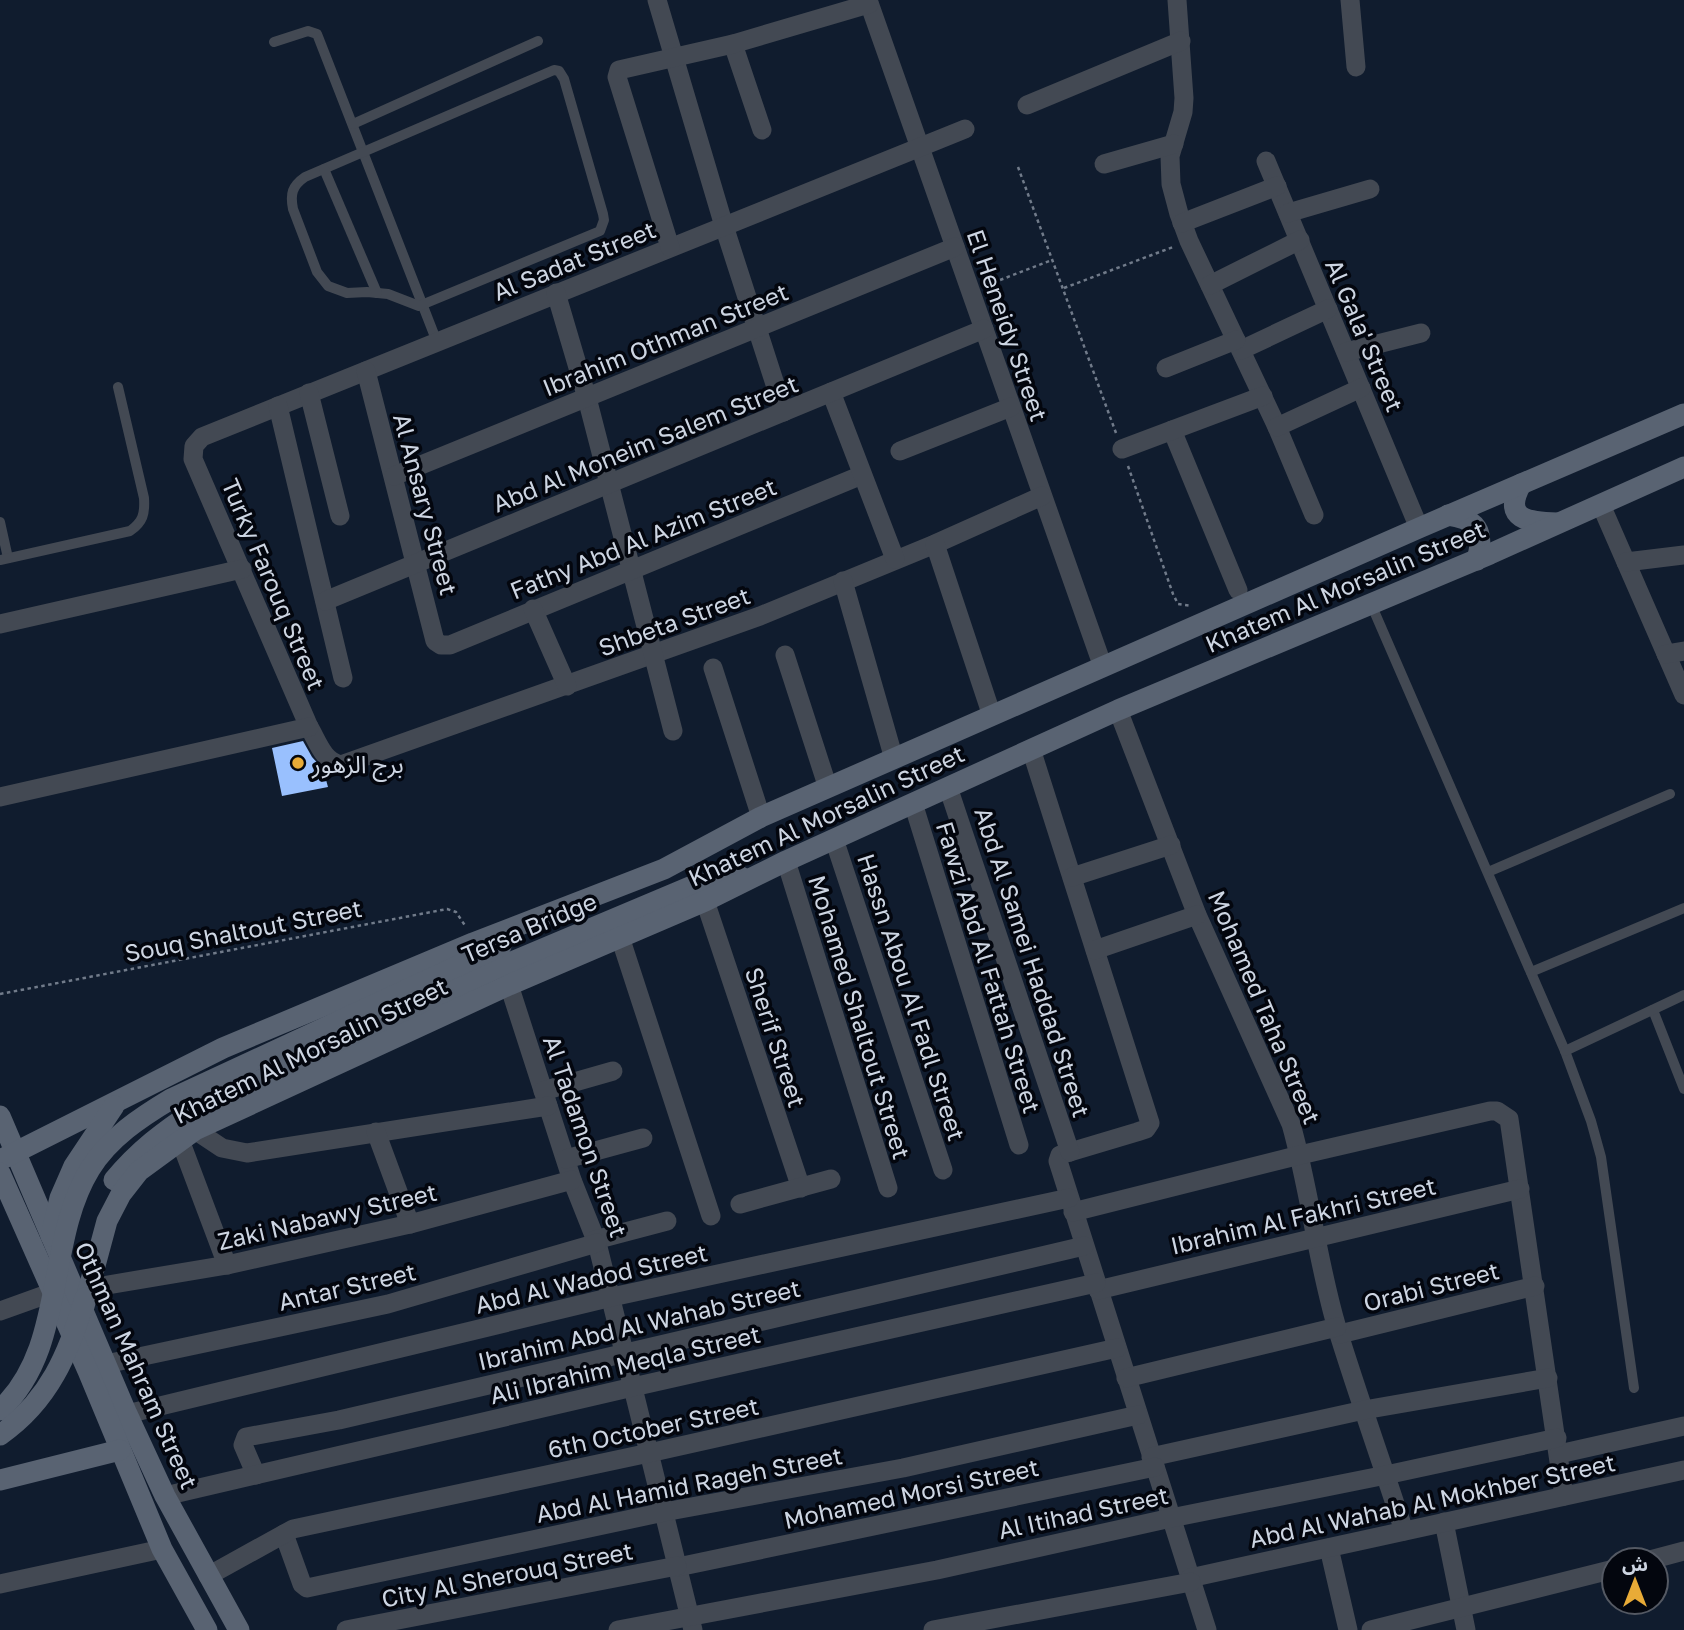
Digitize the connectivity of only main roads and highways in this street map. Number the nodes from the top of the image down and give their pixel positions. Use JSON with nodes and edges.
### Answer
{"nodes":[{"id":1,"x":1684,"y":414,"type":"edge"},
{"id":2,"x":1684,"y":467,"type":"edge"},
{"id":3,"x":1521,"y":484,"type":"junction"},
{"id":4,"x":1448,"y":515,"type":"junction"},
{"id":5,"x":1561,"y":523,"type":"junction"},
{"id":6,"x":1476,"y":560,"type":"junction"},
{"id":7,"x":664,"y":869,"type":"junction"},
{"id":8,"x":754,"y":877,"type":"junction"},
{"id":9,"x":115,"y":1104,"type":"junction"},
{"id":10,"x":0,"y":1116,"type":"edge"},
{"id":11,"x":8,"y":1157,"type":"edge"},
{"id":12,"x":0,"y":1173,"type":"edge"},
{"id":13,"x":51,"y":1236,"type":"junction"},
{"id":14,"x":45,"y":1273,"type":"junction"},
{"id":15,"x":83,"y":1310,"type":"junction"},
{"id":16,"x":0,"y":1394,"type":"edge"},
{"id":17,"x":0,"y":1410,"type":"edge"},
{"id":18,"x":0,"y":1435,"type":"edge"},
{"id":19,"x":120,"y":1450,"type":"junction"},
{"id":20,"x":0,"y":1480,"type":"edge"},
{"id":21,"x":203,"y":1629,"type":"edge"},
{"id":22,"x":239,"y":1630,"type":"edge"}],
"edges":[{"from":1,"to":3,"type":"main road","name":"Khatem Al Morsalin Street"},
{"from":2,"to":5,"type":"main road","name":"Khatem Al Morsalin Street"},
{"from":3,"to":4,"type":"main road","name":"Khatem Al Morsalin Street"},
{"from":3,"to":5,"type":"main road"},
{"from":4,"to":6,"type":"main road"},
{"from":4,"to":7,"type":"main road","name":"Khatem Al Morsalin Street"},
{"from":5,"to":6,"type":"main road","name":"Khatem Al Morsalin Street"},
{"from":6,"to":8,"type":"main road","name":"Khatem Al Morsalin Street"},
{"from":7,"to":9,"type":"main road","name":"Khatem Al Morsalin Street"},
{"from":7,"to":17,"type":"main road","name":"Tersa Bridge"},
{"from":8,"to":15,"type":"main road","name":"Khatem Al Morsalin Street"},
{"from":8,"to":18,"type":"main road","name":"Tersa Bridge"},
{"from":9,"to":11,"type":"main road","name":"Khatem Al Morsalin Street"},
{"from":9,"to":13,"type":"main road"},
{"from":10,"to":11,"type":"main road","name":"Othman Mahram Street"},
{"from":11,"to":13,"type":"main road","name":"Othman Mahram Street"},
{"from":12,"to":14,"type":"main road","name":"Othman Mahram Street"},
{"from":13,"to":14,"type":"main road"},
{"from":13,"to":15,"type":"main road","name":"Othman Mahram Street"},
{"from":14,"to":16,"type":"main road"},
{"from":14,"to":19,"type":"main road","name":"Othman Mahram Street"},
{"from":15,"to":22,"type":"main road","name":"Othman Mahram Street"},
{"from":19,"to":20,"type":"main road"},
{"from":19,"to":21,"type":"main road","name":"Othman Mahram Street"}]}
